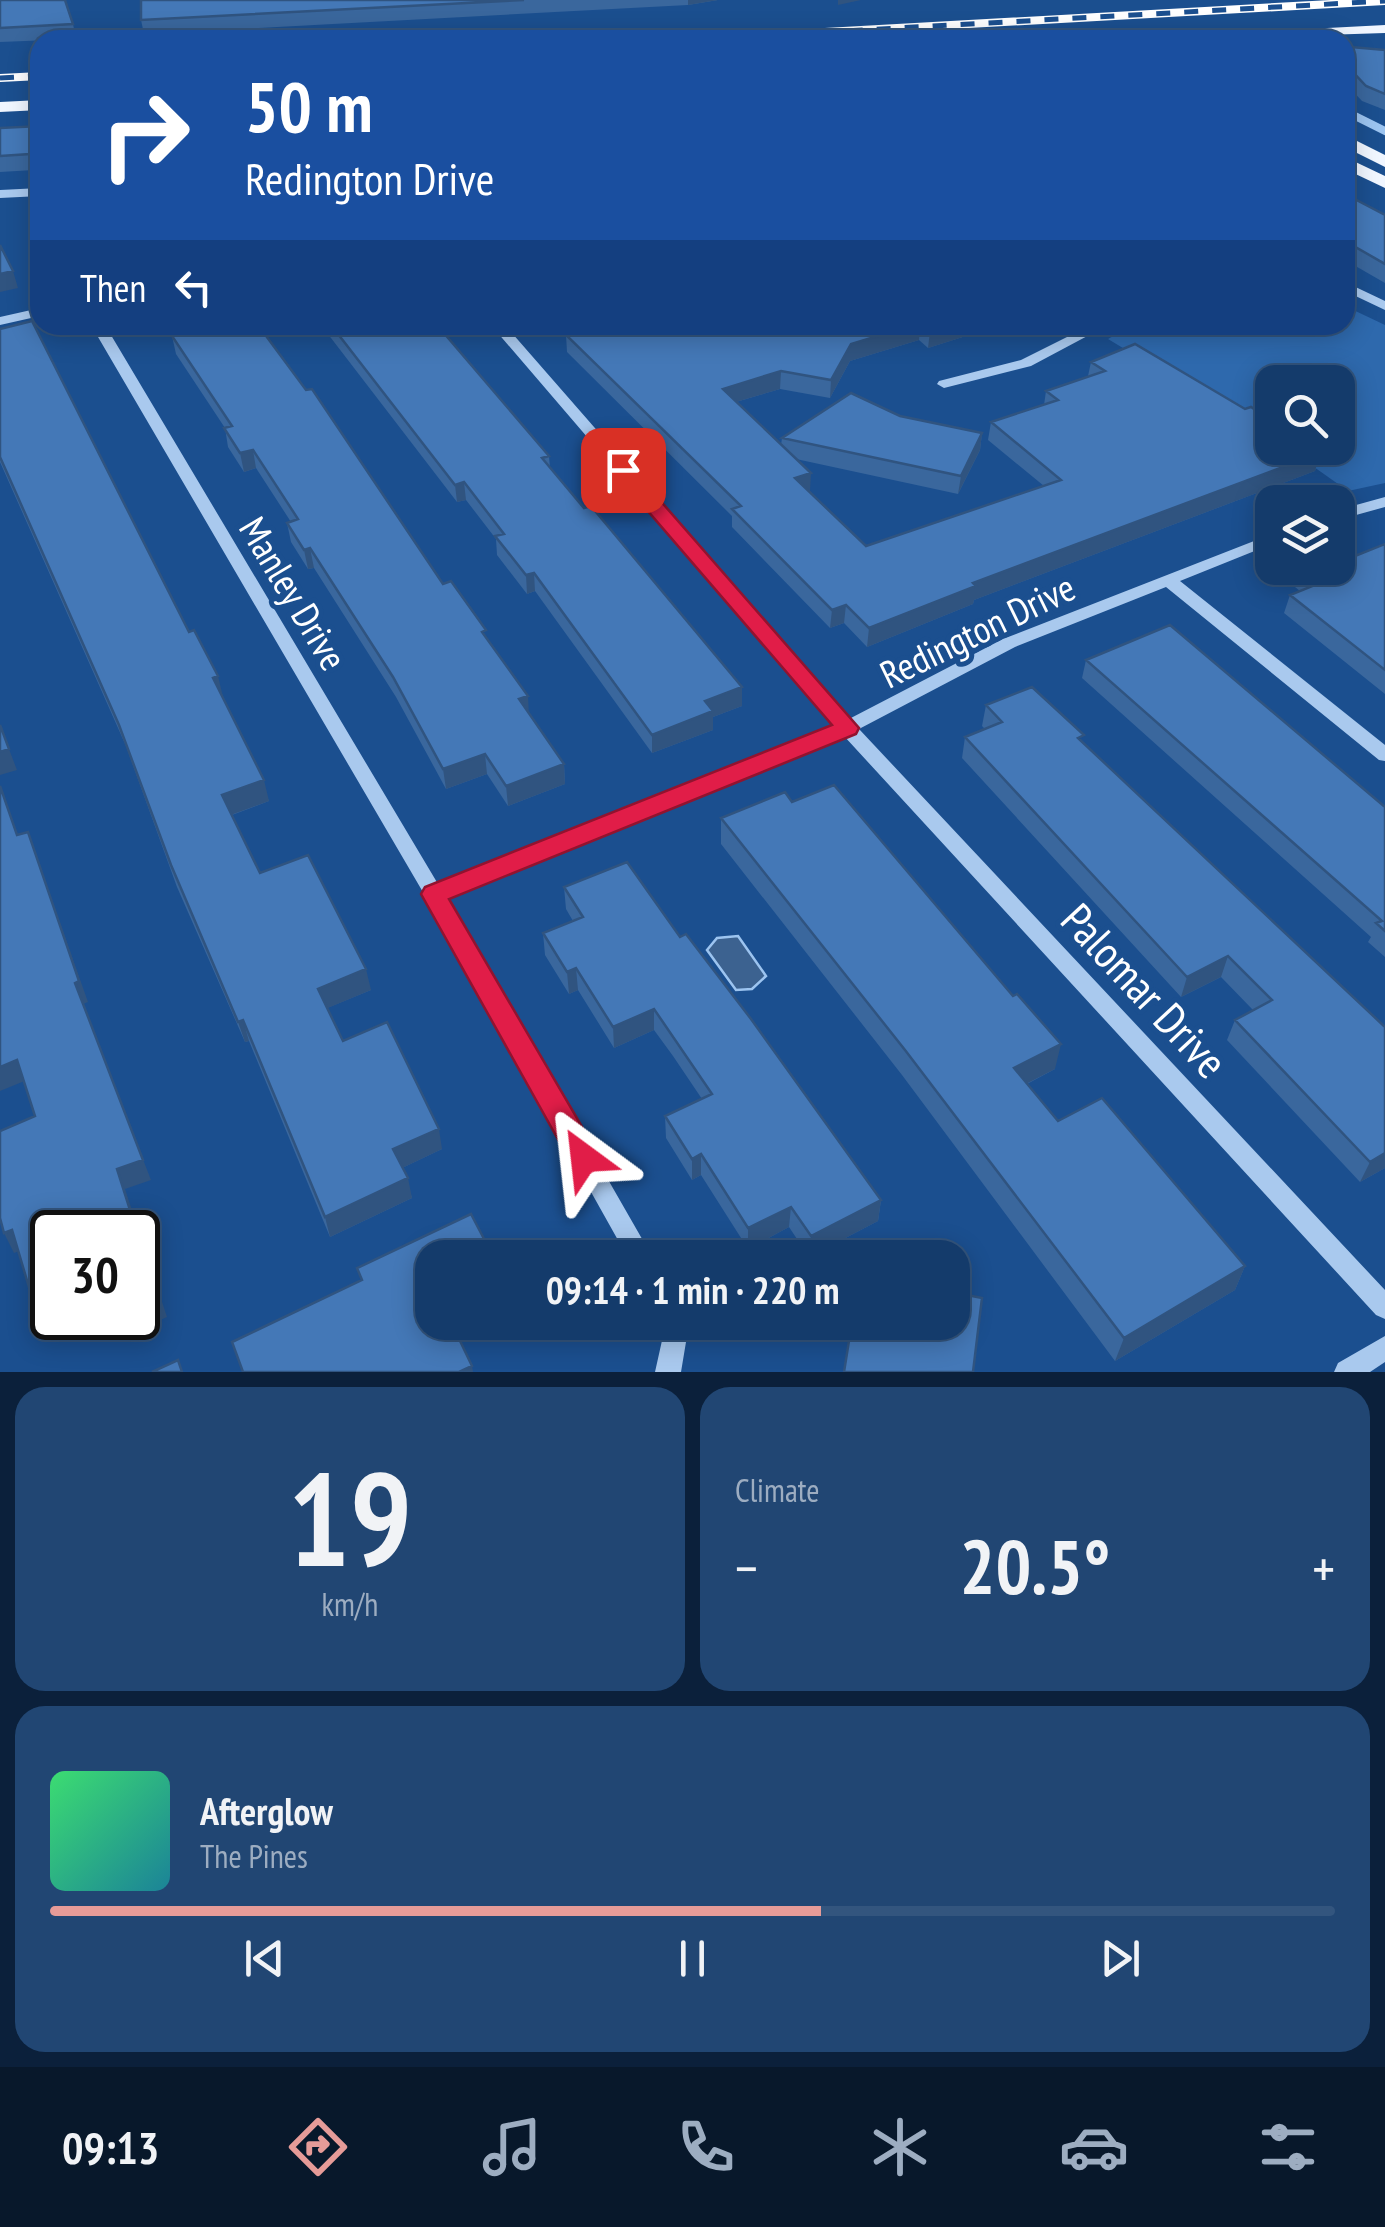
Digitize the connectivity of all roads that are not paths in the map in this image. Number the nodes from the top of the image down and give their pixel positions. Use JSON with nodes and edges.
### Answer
{"nodes":[{"id":1,"x":1385,"y":29,"type":"edge"},
{"id":2,"x":1355,"y":31,"type":"edge"},
{"id":3,"x":30,"y":106,"type":"edge"},
{"id":4,"x":0,"y":107,"type":"edge"},
{"id":5,"x":1355,"y":146,"type":"edge"},
{"id":6,"x":1385,"y":162,"type":"edge"},
{"id":7,"x":1355,"y":167,"type":"edge"},
{"id":8,"x":1385,"y":183,"type":"edge"},
{"id":9,"x":30,"y":192,"type":"edge"},
{"id":10,"x":0,"y":194,"type":"edge"},
{"id":11,"x":1355,"y":291,"type":"edge"},
{"id":12,"x":1385,"y":306,"type":"edge"},
{"id":13,"x":30,"y":314,"type":"edge"},
{"id":14,"x":0,"y":321,"type":"edge"},
{"id":15,"x":104,"y":335,"type":"edge"},
{"id":16,"x":508,"y":335,"type":"edge"},
{"id":17,"x":1082,"y":335,"type":"edge"},
{"id":18,"x":944,"y":384,"type":"dead end"},
{"id":19,"x":1385,"y":502,"type":"edge"},
{"id":20,"x":1355,"y":511,"type":"edge"},
{"id":21,"x":1255,"y":546,"type":"edge"},
{"id":22,"x":1167,"y":580,"type":"junction"},
{"id":23,"x":847,"y":728,"type":"junction"},
{"id":24,"x":1385,"y":755,"type":"edge"},
{"id":25,"x":434,"y":894,"type":"junction"},
{"id":26,"x":631,"y":1240,"type":"edge"},
{"id":27,"x":1385,"y":1307,"type":"edge"},
{"id":28,"x":674,"y":1340,"type":"edge"},
{"id":29,"x":1385,"y":1348,"type":"edge"},
{"id":30,"x":668,"y":1372,"type":"edge"},
{"id":31,"x":1347,"y":1372,"type":"edge"}],
"edges":[{"from":1,"to":2,"type":"main road"},
{"from":3,"to":4,"type":"main road"},
{"from":5,"to":6,"type":"main road"},
{"from":7,"to":8,"type":"main road"},
{"from":9,"to":10,"type":"street"},
{"from":11,"to":12,"type":"street"},
{"from":13,"to":14,"type":"street"},
{"from":15,"to":25,"type":"street","name":"Manley Drive"},
{"from":16,"to":23,"type":"street","name":"Palomar Drive"},
{"from":17,"to":18,"type":"street"},
{"from":19,"to":20,"type":"street"},
{"from":21,"to":22,"type":"street","name":"Redington Drive"},
{"from":22,"to":23,"type":"street","name":"Redington Drive"},
{"from":22,"to":24,"type":"street"},
{"from":23,"to":25,"type":"street","name":"Redington Drive"},
{"from":23,"to":27,"type":"street","name":"Palomar Drive"},
{"from":25,"to":26,"type":"street","name":"Manley Drive"},
{"from":28,"to":30,"type":"street"},
{"from":29,"to":31,"type":"street"}]}
